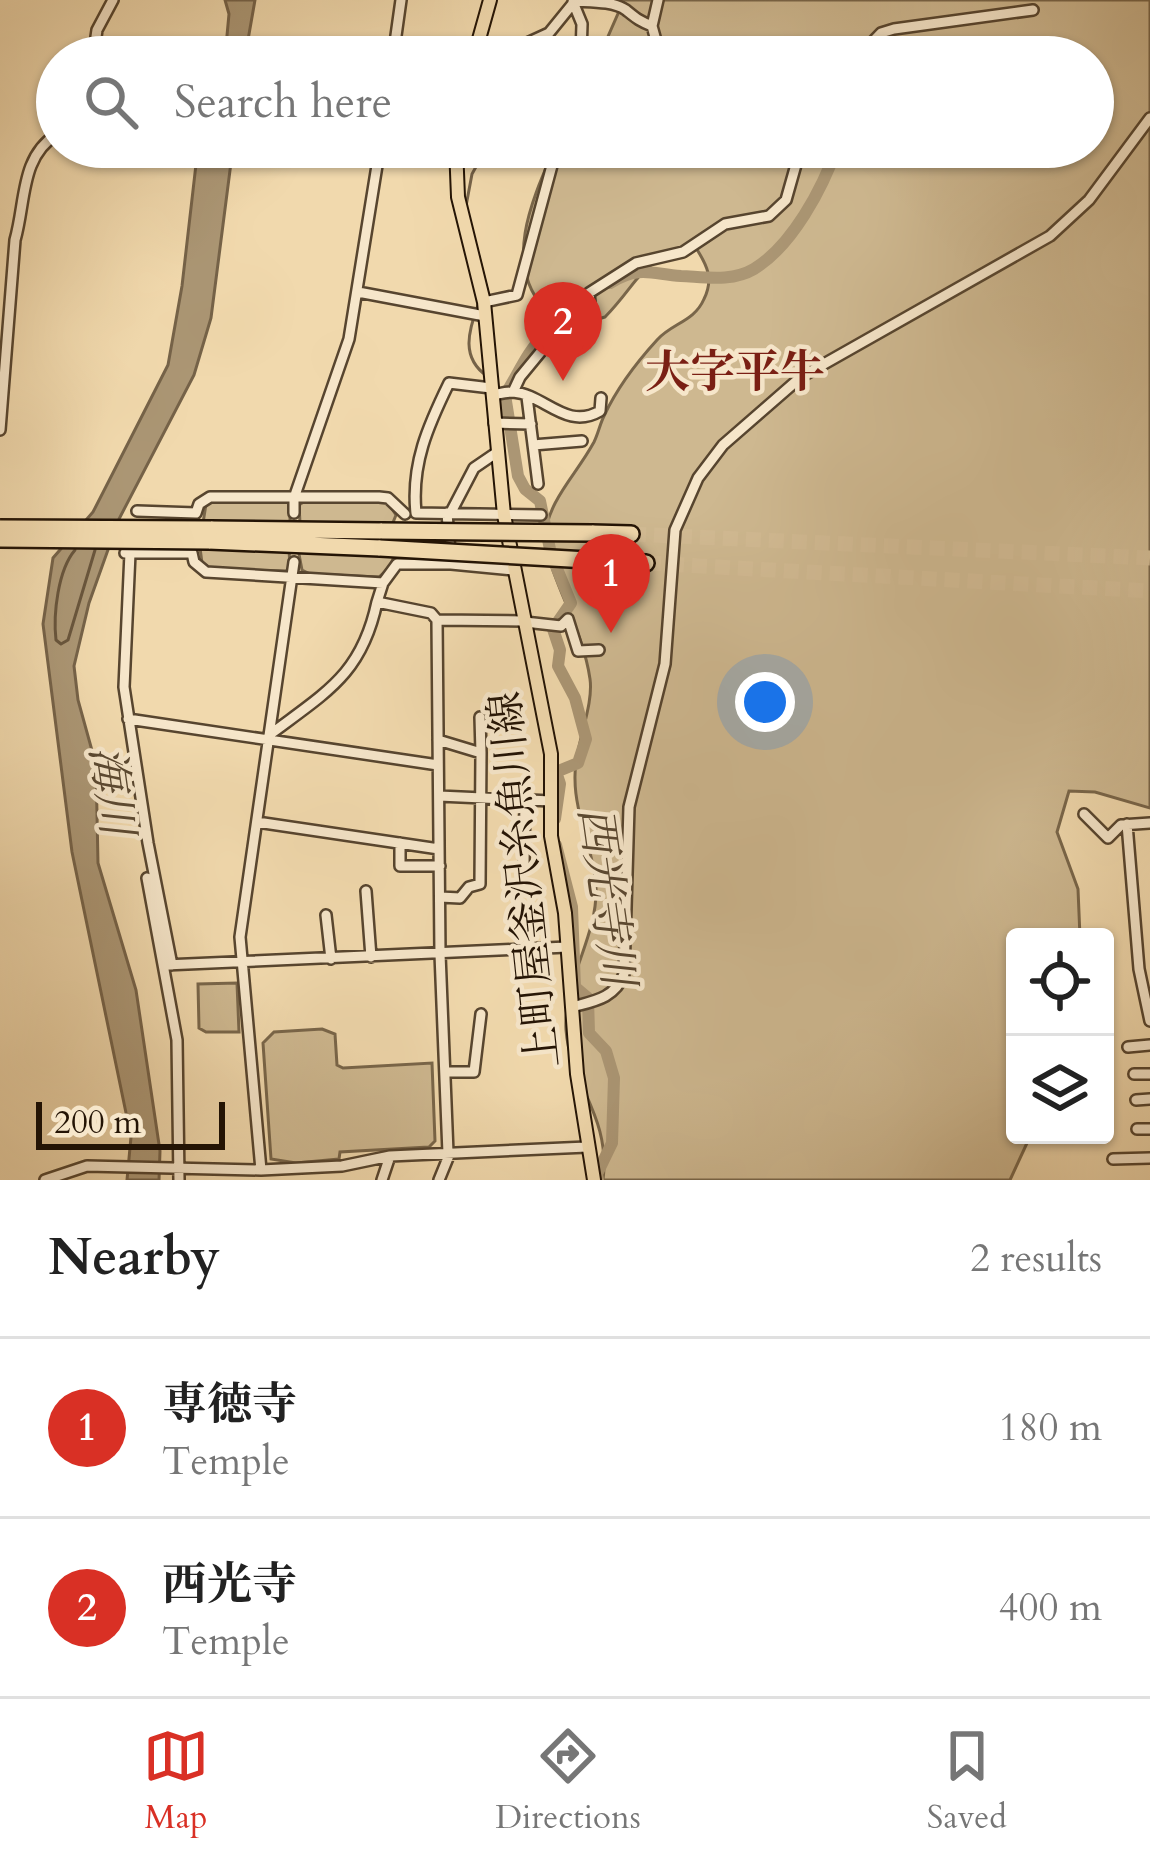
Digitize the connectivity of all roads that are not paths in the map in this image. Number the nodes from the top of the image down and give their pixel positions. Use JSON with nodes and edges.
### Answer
{"nodes":[{"id":1,"x":112,"y":0,"type":"edge"},
{"id":2,"x":401,"y":0,"type":"edge"},
{"id":3,"x":490,"y":0,"type":"edge"},
{"id":4,"x":658,"y":0,"type":"edge"},
{"id":5,"x":573,"y":2,"type":"edge"},
{"id":6,"x":1033,"y":10,"type":"dead end"},
{"id":7,"x":652,"y":26,"type":"junction"},
{"id":8,"x":96,"y":36,"type":"edge"},
{"id":9,"x":396,"y":36,"type":"edge"},
{"id":10,"x":480,"y":36,"type":"edge"},
{"id":11,"x":542,"y":36,"type":"edge"},
{"id":12,"x":581,"y":36,"type":"edge"},
{"id":13,"x":655,"y":36,"type":"edge"},
{"id":14,"x":878,"y":36,"type":"edge"},
{"id":15,"x":1150,"y":118,"type":"edge"},
{"id":16,"x":36,"y":157,"type":"edge"},
{"id":17,"x":1114,"y":166,"type":"edge"},
{"id":18,"x":377,"y":168,"type":"edge"},
{"id":19,"x":457,"y":168,"type":"edge"},
{"id":20,"x":551,"y":168,"type":"edge"},
{"id":21,"x":795,"y":168,"type":"edge"},
{"id":22,"x":1113,"y":168,"type":"edge"},
{"id":23,"x":358,"y":292,"type":"junction"},
{"id":24,"x":485,"y":309,"type":"junction"},
{"id":25,"x":491,"y":392,"type":"junction"},
{"id":26,"x":513,"y":392,"type":"junction"},
{"id":27,"x":527,"y":397,"type":"junction"},
{"id":28,"x":601,"y":398,"type":"dead end"},
{"id":29,"x":494,"y":423,"type":"junction"},
{"id":30,"x":531,"y":424,"type":"junction"},
{"id":31,"x":0,"y":430,"type":"edge"},
{"id":32,"x":582,"y":441,"type":"dead end"},
{"id":33,"x":533,"y":445,"type":"junction"},
{"id":34,"x":496,"y":454,"type":"junction"},
{"id":35,"x":538,"y":484,"type":"dead end"},
{"id":36,"x":294,"y":498,"type":"junction"},
{"id":37,"x":137,"y":511,"type":"dead end"},
{"id":38,"x":196,"y":513,"type":"junction"},
{"id":39,"x":294,"y":513,"type":"dead end"},
{"id":40,"x":410,"y":513,"type":"junction"},
{"id":41,"x":448,"y":514,"type":"junction"},
{"id":42,"x":541,"y":514,"type":"dead end"},
{"id":43,"x":504,"y":515,"type":"junction"},
{"id":44,"x":0,"y":528,"type":"edge"},
{"id":45,"x":632,"y":534,"type":"tunnel mouth"},
{"id":46,"x":210,"y":535,"type":"junction"},
{"id":47,"x":0,"y":539,"type":"edge"},
{"id":48,"x":381,"y":539,"type":"junction"},
{"id":49,"x":192,"y":553,"type":"junction"},
{"id":50,"x":293,"y":562,"type":"dead end"},
{"id":51,"x":646,"y":563,"type":"tunnel mouth"},
{"id":52,"x":398,"y":564,"type":"junction"},
{"id":53,"x":451,"y":565,"type":"junction"},
{"id":54,"x":514,"y":570,"type":"junction"},
{"id":55,"x":294,"y":576,"type":"junction"},
{"id":56,"x":383,"y":583,"type":"junction"},
{"id":57,"x":377,"y":602,"type":"junction"},
{"id":58,"x":437,"y":620,"type":"junction"},
{"id":59,"x":525,"y":621,"type":"junction"},
{"id":60,"x":599,"y":650,"type":"dead end"},
{"id":61,"x":481,"y":717,"type":"dead end"},
{"id":62,"x":128,"y":719,"type":"junction"},
{"id":63,"x":270,"y":737,"type":"junction"},
{"id":64,"x":438,"y":740,"type":"junction"},
{"id":65,"x":481,"y":752,"type":"junction"},
{"id":66,"x":438,"y":765,"type":"junction"},
{"id":67,"x":439,"y":796,"type":"junction"},
{"id":68,"x":481,"y":798,"type":"junction"},
{"id":69,"x":524,"y":800,"type":"junction"},
{"id":70,"x":551,"y":801,"type":"junction"},
{"id":71,"x":1084,"y":814,"type":"dead end"},
{"id":72,"x":257,"y":822,"type":"junction"},
{"id":73,"x":1150,"y":823,"type":"edge"},
{"id":74,"x":1127,"y":824,"type":"junction"},
{"id":75,"x":400,"y":843,"type":"junction"},
{"id":76,"x":439,"y":849,"type":"junction"},
{"id":77,"x":524,"y":864,"type":"dead end"},
{"id":78,"x":440,"y":866,"type":"junction"},
{"id":79,"x":148,"y":878,"type":"dead end"},
{"id":80,"x":366,"y":891,"type":"dead end"},
{"id":81,"x":1150,"y":893,"type":"edge"},
{"id":82,"x":1132,"y":894,"type":"junction"},
{"id":83,"x":440,"y":897,"type":"junction"},
{"id":84,"x":326,"y":915,"type":"dead end"},
{"id":85,"x":567,"y":947,"type":"junction"},
{"id":86,"x":440,"y":954,"type":"junction"},
{"id":87,"x":370,"y":957,"type":"junction"},
{"id":88,"x":331,"y":959,"type":"junction"},
{"id":89,"x":239,"y":963,"type":"junction"},
{"id":90,"x":169,"y":965,"type":"junction"},
{"id":91,"x":1144,"y":969,"type":"edge"},
{"id":92,"x":572,"y":1007,"type":"junction"},
{"id":93,"x":481,"y":1014,"type":"dead end"},
{"id":94,"x":1150,"y":1021,"type":"edge"},
{"id":95,"x":1150,"y":1045,"type":"edge"},
{"id":96,"x":1128,"y":1047,"type":"dead end"},
{"id":97,"x":445,"y":1072,"type":"junction"},
{"id":98,"x":1134,"y":1074,"type":"dead end"},
{"id":99,"x":1150,"y":1074,"type":"edge"},
{"id":100,"x":1150,"y":1099,"type":"edge"},
{"id":101,"x":1136,"y":1100,"type":"dead end"},
{"id":102,"x":1137,"y":1129,"type":"dead end"},
{"id":103,"x":1150,"y":1129,"type":"edge"},
{"id":104,"x":587,"y":1147,"type":"junction"},
{"id":105,"x":449,"y":1153,"type":"junction"},
{"id":106,"x":390,"y":1156,"type":"junction"},
{"id":107,"x":1150,"y":1158,"type":"edge"},
{"id":108,"x":1113,"y":1159,"type":"dead end"},
{"id":109,"x":261,"y":1173,"type":"edge"},
{"id":110,"x":179,"y":1174,"type":"edge"},
{"id":111,"x":45,"y":1180,"type":"edge"},
{"id":112,"x":382,"y":1180,"type":"edge"},
{"id":113,"x":439,"y":1180,"type":"edge"},
{"id":114,"x":594,"y":1180,"type":"edge"}],
"edges":[{"from":1,"to":8,"type":"street"},
{"from":2,"to":9,"type":"street"},
{"from":3,"to":10,"type":"main road"},
{"from":4,"to":7,"type":"street"},
{"from":5,"to":7,"type":"street"},
{"from":5,"to":11,"type":"street"},
{"from":5,"to":12,"type":"street"},
{"from":6,"to":14,"type":"street"},
{"from":7,"to":13,"type":"street"},
{"from":15,"to":17,"type":"street"},
{"from":16,"to":31,"type":"street"},
{"from":18,"to":23,"type":"street"},
{"from":19,"to":24,"type":"main road","name":"上町屋釜沢糸魚川線"},
{"from":20,"to":24,"type":"street"},
{"from":21,"to":26,"type":"street"},
{"from":22,"to":92,"type":"street"},
{"from":23,"to":24,"type":"street"},
{"from":23,"to":36,"type":"street"},
{"from":24,"to":25,"type":"main road","name":"上町屋釜沢糸魚川線"},
{"from":25,"to":26,"type":"street"},
{"from":25,"to":29,"type":"main road","name":"上町屋釜沢糸魚川線"},
{"from":25,"to":40,"type":"street"},
{"from":26,"to":27,"type":"street"},
{"from":27,"to":28,"type":"street"},
{"from":27,"to":30,"type":"street"},
{"from":29,"to":30,"type":"street"},
{"from":29,"to":34,"type":"main road","name":"上町屋釜沢糸魚川線"},
{"from":30,"to":33,"type":"street"},
{"from":32,"to":33,"type":"street"},
{"from":33,"to":35,"type":"street"},
{"from":34,"to":41,"type":"street"},
{"from":34,"to":43,"type":"main road","name":"上町屋釜沢糸魚川線"},
{"from":36,"to":38,"type":"street"},
{"from":36,"to":39,"type":"street"},
{"from":36,"to":40,"type":"street"},
{"from":37,"to":38,"type":"street"},
{"from":38,"to":49,"type":"street"},
{"from":40,"to":41,"type":"street"},
{"from":40,"to":52,"type":"street"},
{"from":41,"to":43,"type":"street"},
{"from":41,"to":53,"type":"street"},
{"from":42,"to":43,"type":"street"},
{"from":43,"to":54,"type":"main road","name":"上町屋釜沢糸魚川線"},
{"from":44,"to":46,"type":"highway","bridge":true},
{"from":45,"to":48,"type":"highway","bridge":true},
{"from":46,"to":47,"type":"highway","bridge":true},
{"from":46,"to":48,"type":"highway"},
{"from":48,"to":51,"type":"highway","bridge":true},
{"from":49,"to":55,"type":"street"},
{"from":49,"to":62,"type":"street"},
{"from":50,"to":55,"type":"street"},
{"from":52,"to":53,"type":"street"},
{"from":52,"to":56,"type":"street"},
{"from":53,"to":54,"type":"street"},
{"from":54,"to":59,"type":"main road","name":"上町屋釜沢糸魚川線"},
{"from":55,"to":56,"type":"street"},
{"from":55,"to":63,"type":"street"},
{"from":56,"to":57,"type":"street"},
{"from":57,"to":58,"type":"street"},
{"from":57,"to":63,"type":"street"},
{"from":58,"to":59,"type":"street"},
{"from":58,"to":64,"type":"street"},
{"from":59,"to":60,"type":"street"},
{"from":59,"to":70,"type":"main road","name":"上町屋釜沢糸魚川線"},
{"from":61,"to":65,"type":"street"},
{"from":62,"to":63,"type":"street"},
{"from":62,"to":90,"type":"street"},
{"from":63,"to":66,"type":"street"},
{"from":63,"to":72,"type":"street"},
{"from":64,"to":65,"type":"street"},
{"from":64,"to":66,"type":"street"},
{"from":65,"to":68,"type":"street"},
{"from":66,"to":67,"type":"street"},
{"from":67,"to":68,"type":"street"},
{"from":67,"to":76,"type":"street"},
{"from":68,"to":69,"type":"street"},
{"from":68,"to":83,"type":"street"},
{"from":69,"to":70,"type":"street"},
{"from":69,"to":77,"type":"street"},
{"from":70,"to":85,"type":"main road","name":"上町屋釜沢糸魚川線"},
{"from":71,"to":74,"type":"street"},
{"from":72,"to":75,"type":"street"},
{"from":72,"to":89,"type":"street"},
{"from":73,"to":74,"type":"street"},
{"from":74,"to":82,"type":"street"},
{"from":75,"to":76,"type":"street"},
{"from":75,"to":78,"type":"street"},
{"from":76,"to":78,"type":"street"},
{"from":78,"to":83,"type":"street"},
{"from":79,"to":90,"type":"street"},
{"from":80,"to":87,"type":"street"},
{"from":81,"to":82,"type":"street"},
{"from":82,"to":91,"type":"street"},
{"from":83,"to":86,"type":"street"},
{"from":84,"to":88,"type":"street"},
{"from":85,"to":86,"type":"street"},
{"from":85,"to":92,"type":"main road","name":"上町屋釜沢糸魚川線"},
{"from":86,"to":87,"type":"street"},
{"from":86,"to":97,"type":"street"},
{"from":87,"to":88,"type":"street"},
{"from":88,"to":89,"type":"street"},
{"from":89,"to":90,"type":"street"},
{"from":89,"to":109,"type":"street"},
{"from":90,"to":110,"type":"street"},
{"from":91,"to":94,"type":"street"},
{"from":92,"to":104,"type":"main road","name":"上町屋釜沢糸魚川線"},
{"from":93,"to":97,"type":"street"},
{"from":95,"to":96,"type":"street"},
{"from":97,"to":105,"type":"street"},
{"from":98,"to":99,"type":"street"},
{"from":100,"to":101,"type":"street"},
{"from":102,"to":103,"type":"street"},
{"from":104,"to":105,"type":"street"},
{"from":104,"to":114,"type":"main road","name":"上町屋釜沢糸魚川線"},
{"from":105,"to":106,"type":"street"},
{"from":105,"to":113,"type":"street"},
{"from":106,"to":109,"type":"street"},
{"from":106,"to":112,"type":"street"},
{"from":107,"to":108,"type":"street"},
{"from":109,"to":110,"type":"street"},
{"from":110,"to":111,"type":"street"}]}
